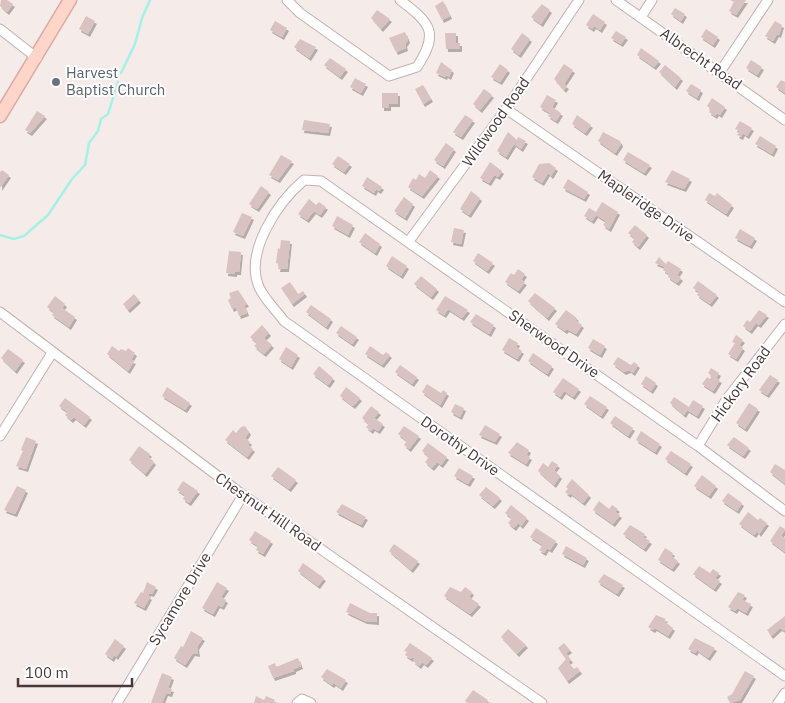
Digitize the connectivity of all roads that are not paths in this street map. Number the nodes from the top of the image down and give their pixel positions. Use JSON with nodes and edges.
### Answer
{"nodes":[{"id":1,"x":70,"y":0,"type":"edge"},
{"id":2,"x":287,"y":0,"type":"edge"},
{"id":3,"x":400,"y":0,"type":"edge"},
{"id":4,"x":579,"y":0,"type":"edge"},
{"id":5,"x":616,"y":0,"type":"edge"},
{"id":6,"x":652,"y":0,"type":"edge"},
{"id":7,"x":768,"y":0,"type":"edge"},
{"id":8,"x":641,"y":17,"type":"junction"},
{"id":9,"x":0,"y":29,"type":"edge"},
{"id":10,"x":37,"y":58,"type":"junction"},
{"id":11,"x":720,"y":72,"type":"junction"},
{"id":12,"x":506,"y":109,"type":"junction"},
{"id":13,"x":0,"y":116,"type":"edge"},
{"id":14,"x":785,"y":120,"type":"edge"},
{"id":15,"x":321,"y":181,"type":"joint"},
{"id":16,"x":409,"y":241,"type":"junction"},
{"id":17,"x":785,"y":302,"type":"edge"},
{"id":18,"x":0,"y":312,"type":"edge"},
{"id":19,"x":785,"y":324,"type":"edge"},
{"id":20,"x":52,"y":353,"type":"junction"},
{"id":21,"x":0,"y":436,"type":"edge"},
{"id":22,"x":698,"y":446,"type":"junction"},
{"id":23,"x":243,"y":495,"type":"junction"},
{"id":24,"x":785,"y":511,"type":"edge"},
{"id":25,"x":785,"y":676,"type":"edge"},
{"id":26,"x":785,"y":693,"type":"edge"},
{"id":27,"x":117,"y":703,"type":"edge"},
{"id":28,"x":297,"y":703,"type":"edge"},
{"id":29,"x":311,"y":703,"type":"edge"},
{"id":30,"x":542,"y":703,"type":"edge"},
{"id":31,"x":778,"y":703,"type":"edge"}],
"edges":[{"from":1,"to":10,"type":"main road"},
{"from":2,"to":3,"type":"street"},
{"from":4,"to":12,"type":"street","name":"Wildwood Road"},
{"from":5,"to":8,"type":"street","name":"Albrecht Road"},
{"from":6,"to":8,"type":"street"},
{"from":7,"to":11,"type":"street"},
{"from":8,"to":11,"type":"street","name":"Albrecht Road"},
{"from":9,"to":10,"type":"street"},
{"from":10,"to":13,"type":"main road"},
{"from":11,"to":14,"type":"street","name":"Albrecht Road"},
{"from":12,"to":16,"type":"street","name":"Wildwood Road"},
{"from":12,"to":17,"type":"street","name":"Mapleridge Drive"},
{"from":15,"to":16,"type":"street","name":"Sherwood Drive"},
{"from":15,"to":25,"type":"street","name":"Dorothy Drive"},
{"from":16,"to":22,"type":"street","name":"Sherwood Drive"},
{"from":18,"to":20,"type":"street","name":"Chestnut Hill Road"},
{"from":19,"to":22,"type":"street","name":"Hickory Road"},
{"from":20,"to":21,"type":"street"},
{"from":20,"to":23,"type":"street","name":"Chestnut Hill Road"},
{"from":22,"to":24,"type":"street","name":"Sherwood Drive"},
{"from":23,"to":27,"type":"street","name":"Sycamore Drive"},
{"from":23,"to":30,"type":"street","name":"Chestnut Hill Road"},
{"from":26,"to":31,"type":"street"},
{"from":28,"to":29,"type":"street"}]}
